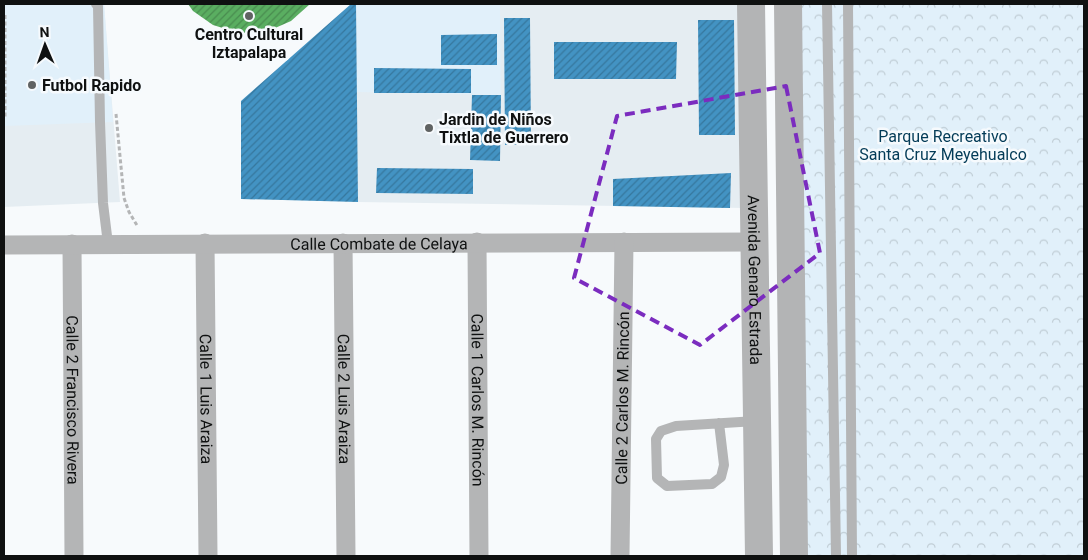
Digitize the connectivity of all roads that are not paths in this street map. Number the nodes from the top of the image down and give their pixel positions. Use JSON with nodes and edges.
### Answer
{"nodes":[{"id":1,"x":96,"y":4,"type":"edge"},
{"id":2,"x":750,"y":4,"type":"edge"},
{"id":3,"x":788,"y":4,"type":"edge"},
{"id":4,"x":826,"y":4,"type":"edge"},
{"id":5,"x":848,"y":4,"type":"edge"},
{"id":6,"x":477,"y":242,"type":"junction"},
{"id":7,"x":624,"y":242,"type":"junction"},
{"id":8,"x":753,"y":242,"type":"junction"},
{"id":9,"x":205,"y":243,"type":"junction"},
{"id":10,"x":343,"y":243,"type":"junction"},
{"id":11,"x":72,"y":244,"type":"junction"},
{"id":12,"x":108,"y":244,"type":"junction"},
{"id":13,"x":4,"y":245,"type":"edge"},
{"id":14,"x":756,"y":421,"type":"junction"},
{"id":15,"x":719,"y":423,"type":"junction"},
{"id":16,"x":74,"y":556,"type":"edge"},
{"id":17,"x":208,"y":556,"type":"edge"},
{"id":18,"x":346,"y":556,"type":"edge"},
{"id":19,"x":479,"y":556,"type":"edge"},
{"id":20,"x":620,"y":556,"type":"edge"},
{"id":21,"x":759,"y":556,"type":"edge"},
{"id":22,"x":794,"y":556,"type":"edge"},
{"id":23,"x":836,"y":556,"type":"edge"},
{"id":24,"x":852,"y":556,"type":"edge"}],
"edges":[{"from":1,"to":12,"type":"lane"},
{"from":2,"to":8,"type":"street","name":"Avenida Genaro Estrada"},
{"from":3,"to":22,"type":"street"},
{"from":4,"to":23,"type":"lane"},
{"from":5,"to":24,"type":"lane"},
{"from":6,"to":7,"type":"street","name":"Calle Combate de Celaya"},
{"from":6,"to":10,"type":"street","name":"Calle Combate de Celaya"},
{"from":6,"to":19,"type":"street","name":"Calle 1 Carlos M. Rincón"},
{"from":7,"to":8,"type":"street","name":"Calle Combate de Celaya"},
{"from":7,"to":20,"type":"street","name":"Calle 2 Carlos M. Rincón"},
{"from":8,"to":14,"type":"street","name":"Avenida Genaro Estrada"},
{"from":9,"to":10,"type":"street","name":"Calle Combate de Celaya"},
{"from":9,"to":12,"type":"street","name":"Calle Combate de Celaya"},
{"from":9,"to":17,"type":"street","name":"Calle 1 Luis Araiza"},
{"from":10,"to":18,"type":"street","name":"Calle 2 Luis Araiza"},
{"from":11,"to":12,"type":"street","name":"Calle Combate de Celaya"},
{"from":11,"to":13,"type":"street","name":"Calle Combate de Celaya"},
{"from":11,"to":16,"type":"street","name":"Calle 2 Francisco Rivera"},
{"from":14,"to":15,"type":"lane"},
{"from":14,"to":21,"type":"street","name":"Avenida Genaro Estrada"},
{"from":15,"to":15,"type":"lane"}]}
